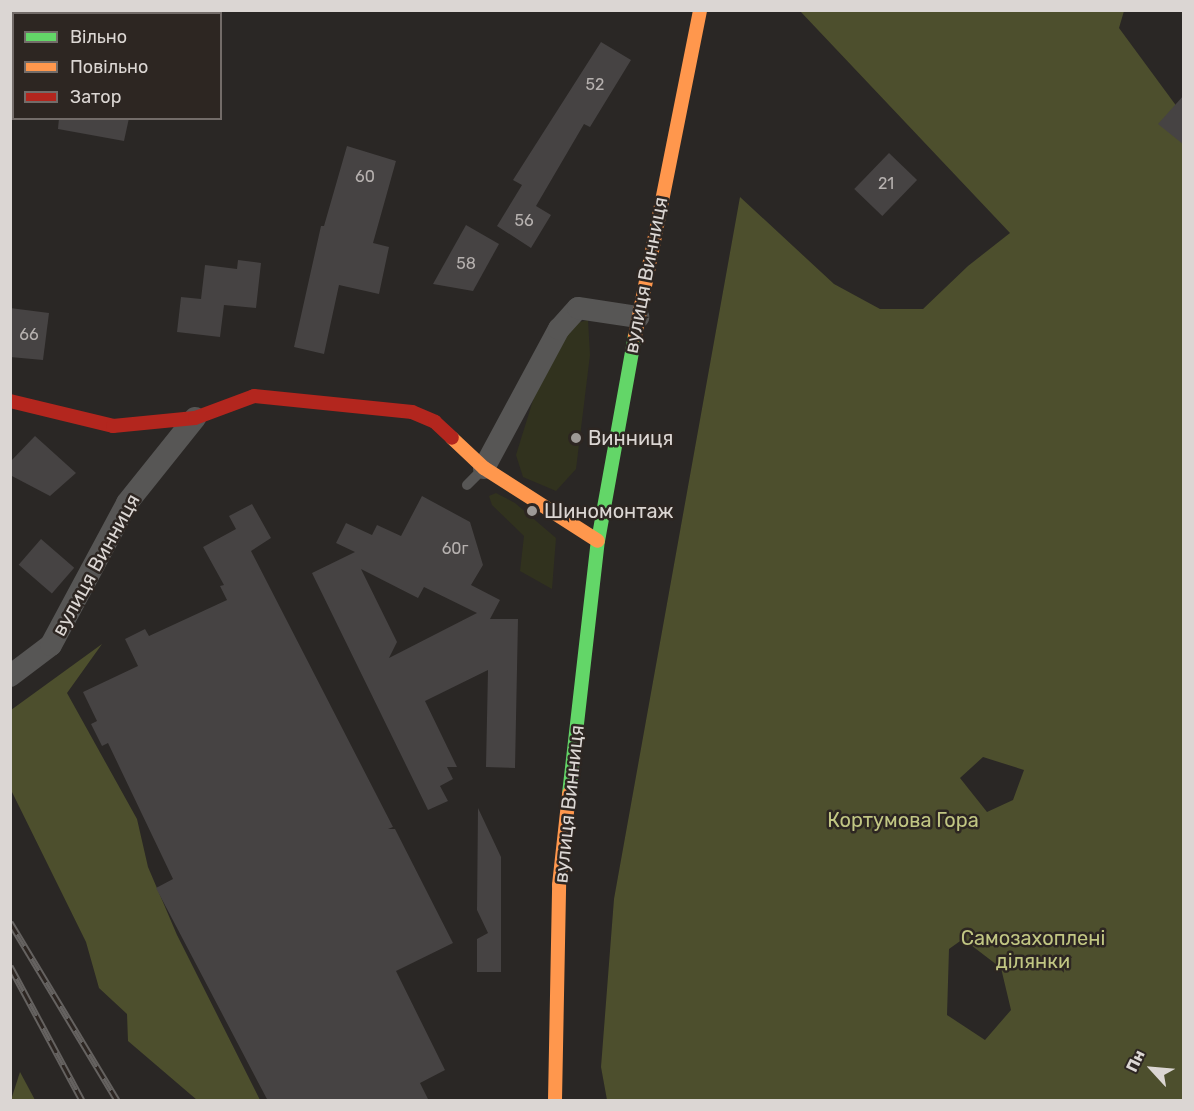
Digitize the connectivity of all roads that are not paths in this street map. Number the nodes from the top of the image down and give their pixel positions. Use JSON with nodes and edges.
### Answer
{"nodes":[{"id":1,"x":700,"y":10,"type":"edge"},
{"id":2,"x":638,"y":317,"type":"junction"},
{"id":3,"x":10,"y":401,"type":"edge"},
{"id":4,"x":195,"y":418,"type":"junction"},
{"id":5,"x":484,"y":468,"type":"junction"},
{"id":6,"x":467,"y":485,"type":"dead end"},
{"id":7,"x":598,"y":541,"type":"junction"},
{"id":8,"x":10,"y":676,"type":"edge"},
{"id":9,"x":555,"y":1101,"type":"edge"}],
"edges":[{"from":1,"to":2,"type":"main road","name":"вулиця Винниця"},
{"from":2,"to":5,"type":"street"},
{"from":2,"to":7,"type":"main road","name":"вулиця Винниця"},
{"from":3,"to":4,"type":"main road"},
{"from":4,"to":5,"type":"main road"},
{"from":4,"to":8,"type":"street","name":"вулиця Винниця"},
{"from":5,"to":6,"type":"lane"},
{"from":5,"to":7,"type":"main road"},
{"from":7,"to":9,"type":"main road","name":"вулиця Винниця"}]}
